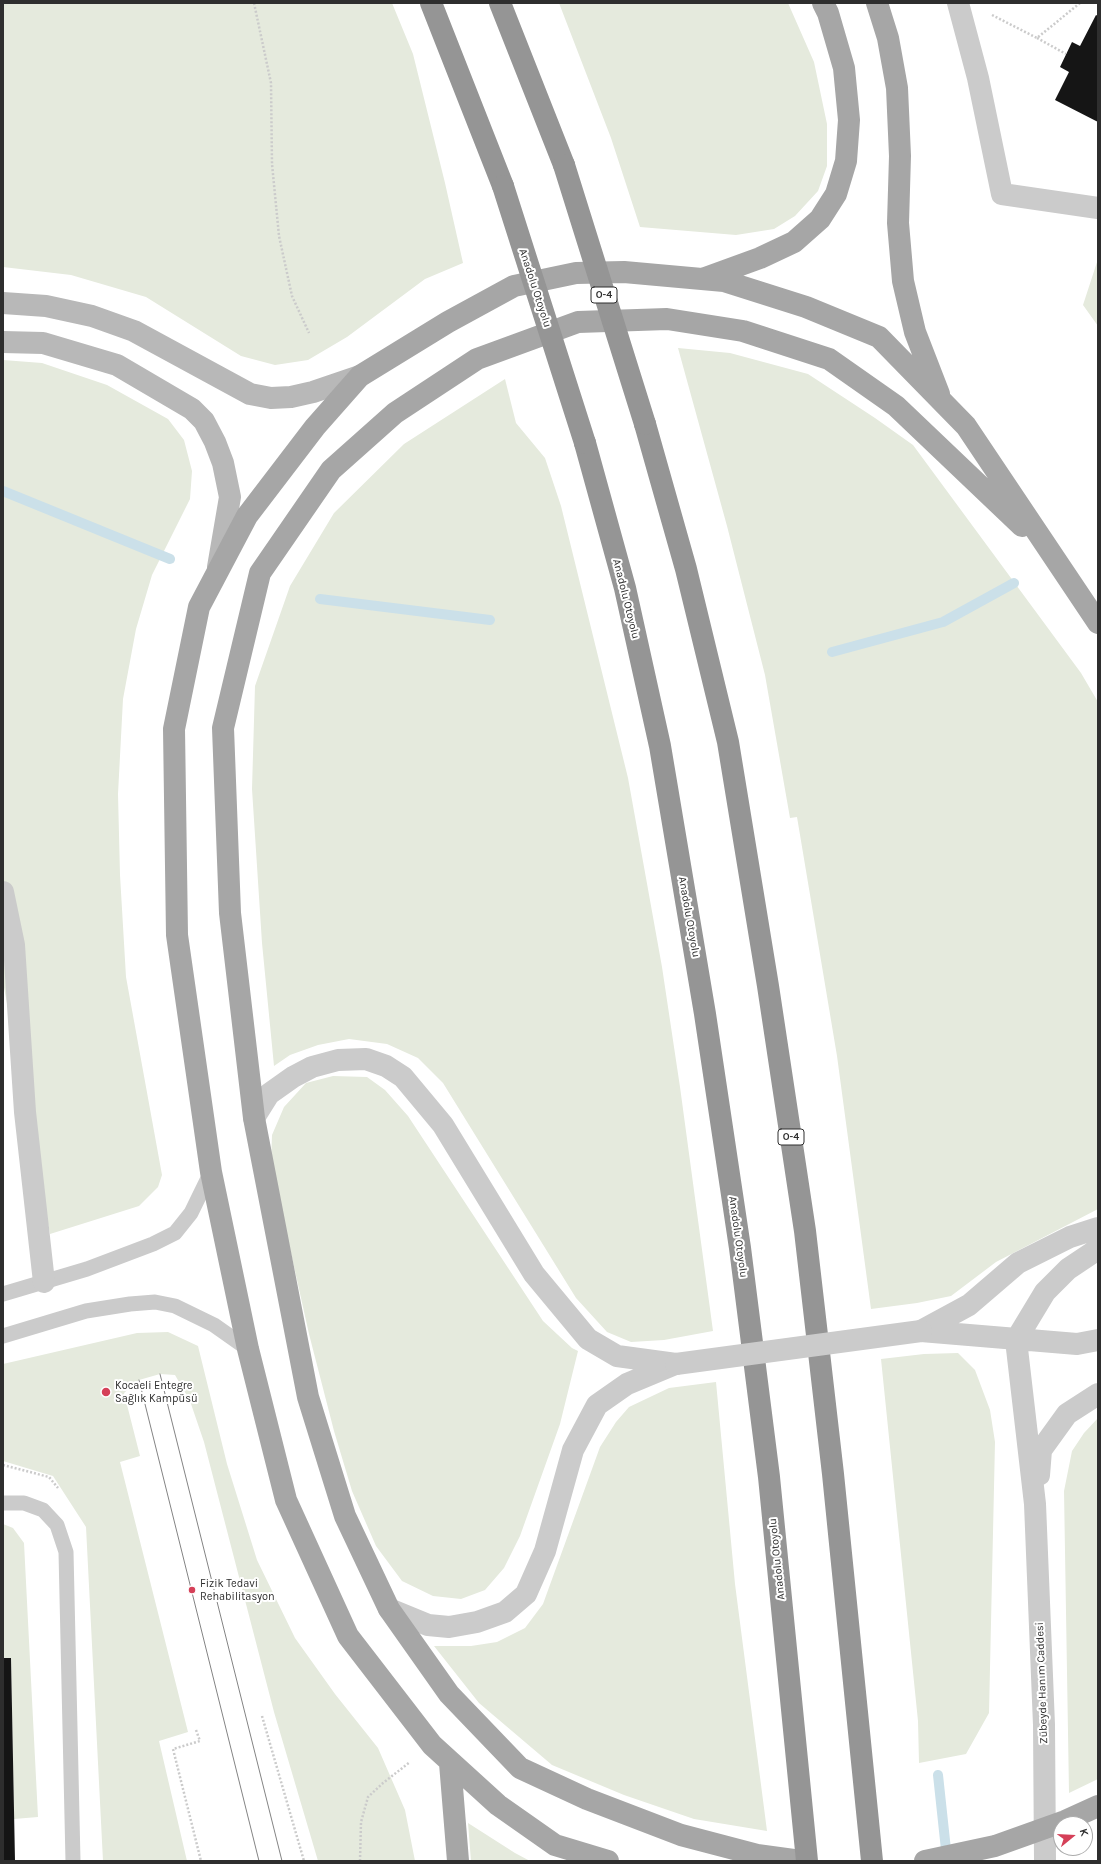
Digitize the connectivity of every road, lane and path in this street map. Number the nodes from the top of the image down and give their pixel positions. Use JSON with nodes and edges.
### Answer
{"nodes":[{"id":1,"x":254,"y":3,"type":"edge"},
{"id":2,"x":431,"y":3,"type":"edge"},
{"id":3,"x":500,"y":3,"type":"edge"},
{"id":4,"x":823,"y":3,"type":"edge"},
{"id":5,"x":877,"y":3,"type":"edge"},
{"id":6,"x":958,"y":3,"type":"edge"},
{"id":7,"x":1080,"y":3,"type":"edge"},
{"id":8,"x":990,"y":14,"type":"dead end"},
{"id":9,"x":1037,"y":38,"type":"junction"},
{"id":10,"x":1066,"y":54,"type":"dead end"},
{"id":11,"x":1098,"y":208,"type":"edge"},
{"id":12,"x":701,"y":279,"type":"junction"},
{"id":13,"x":3,"y":303,"type":"edge"},
{"id":14,"x":309,"y":334,"type":"dead end"},
{"id":15,"x":3,"y":342,"type":"edge"},
{"id":16,"x":360,"y":376,"type":"junction"},
{"id":17,"x":943,"y":403,"type":"junction"},
{"id":18,"x":1050,"y":552,"type":"junction"},
{"id":19,"x":218,"y":572,"type":"junction"},
{"id":20,"x":1098,"y":623,"type":"edge"},
{"id":21,"x":3,"y":892,"type":"edge"},
{"id":22,"x":254,"y":1118,"type":"junction"},
{"id":23,"x":211,"y":1172,"type":"junction"},
{"id":24,"x":1098,"y":1228,"type":"edge"},
{"id":25,"x":1098,"y":1249,"type":"edge"},
{"id":26,"x":44,"y":1282,"type":"junction"},
{"id":27,"x":3,"y":1294,"type":"edge"},
{"id":28,"x":921,"y":1331,"type":"junction"},
{"id":29,"x":3,"y":1336,"type":"edge"},
{"id":30,"x":1016,"y":1340,"type":"junction"},
{"id":31,"x":1098,"y":1340,"type":"edge"},
{"id":32,"x":248,"y":1350,"type":"junction"},
{"id":33,"x":676,"y":1364,"type":"junction"},
{"id":34,"x":1098,"y":1394,"type":"edge"},
{"id":35,"x":3,"y":1503,"type":"edge"},
{"id":36,"x":1036,"y":1504,"type":"junction"},
{"id":37,"x":389,"y":1609,"type":"junction"},
{"id":38,"x":262,"y":1716,"type":"dead end"},
{"id":39,"x":196,"y":1730,"type":"dead end"},
{"id":40,"x":432,"y":1745,"type":"junction"},
{"id":41,"x":450,"y":1763,"type":"junction"},
{"id":42,"x":1098,"y":1806,"type":"edge"},
{"id":43,"x":73,"y":1861,"type":"edge"},
{"id":44,"x":201,"y":1861,"type":"edge"},
{"id":45,"x":304,"y":1861,"type":"edge"},
{"id":46,"x":360,"y":1861,"type":"edge"},
{"id":47,"x":458,"y":1861,"type":"edge"},
{"id":48,"x":608,"y":1861,"type":"edge"},
{"id":49,"x":801,"y":1861,"type":"edge"},
{"id":50,"x":807,"y":1861,"type":"edge"},
{"id":51,"x":872,"y":1861,"type":"edge"},
{"id":52,"x":925,"y":1861,"type":"edge"},
{"id":53,"x":1045,"y":1861,"type":"edge"}],
"edges":[{"from":1,"to":14,"type":"path"},
{"from":2,"to":50,"type":"highway","name":"Anadolu Otoyolu","bridge":true},
{"from":3,"to":51,"type":"highway","number":"O-4","bridge":true},
{"from":4,"to":12,"type":"main road"},
{"from":5,"to":17,"type":"main road"},
{"from":6,"to":11,"type":"street"},
{"from":7,"to":9,"type":"path"},
{"from":8,"to":9,"type":"path"},
{"from":9,"to":10,"type":"path"},
{"from":12,"to":16,"type":"main road"},
{"from":12,"to":17,"type":"main road"},
{"from":13,"to":16,"type":"main road"},
{"from":15,"to":19,"type":"main road"},
{"from":16,"to":19,"type":"main road"},
{"from":17,"to":18,"type":"main road"},
{"from":18,"to":20,"type":"main road"},
{"from":18,"to":22,"type":"main road"},
{"from":19,"to":23,"type":"main road"},
{"from":21,"to":26,"type":"street"},
{"from":22,"to":33,"type":"street"},
{"from":22,"to":37,"type":"main road"},
{"from":23,"to":26,"type":"lane"},
{"from":23,"to":32,"type":"main road"},
{"from":24,"to":28,"type":"street"},
{"from":25,"to":30,"type":"street"},
{"from":26,"to":27,"type":"lane"},
{"from":28,"to":30,"type":"street"},
{"from":28,"to":33,"type":"street","bridge":true},
{"from":29,"to":32,"type":"lane"},
{"from":30,"to":31,"type":"street"},
{"from":30,"to":36,"type":"street"},
{"from":32,"to":40,"type":"main road"},
{"from":33,"to":37,"type":"street"},
{"from":34,"to":36,"type":"street"},
{"from":35,"to":43,"type":"lane"},
{"from":36,"to":53,"type":"street","name":"Zübeyde Hanım Caddesi"},
{"from":37,"to":49,"type":"main road"},
{"from":38,"to":45,"type":"path"},
{"from":39,"to":44,"type":"path"},
{"from":40,"to":41,"type":"main road"},
{"from":40,"to":46,"type":"path"},
{"from":41,"to":47,"type":"main road"},
{"from":41,"to":48,"type":"main road"},
{"from":42,"to":52,"type":"main road","bridge":true}]}
